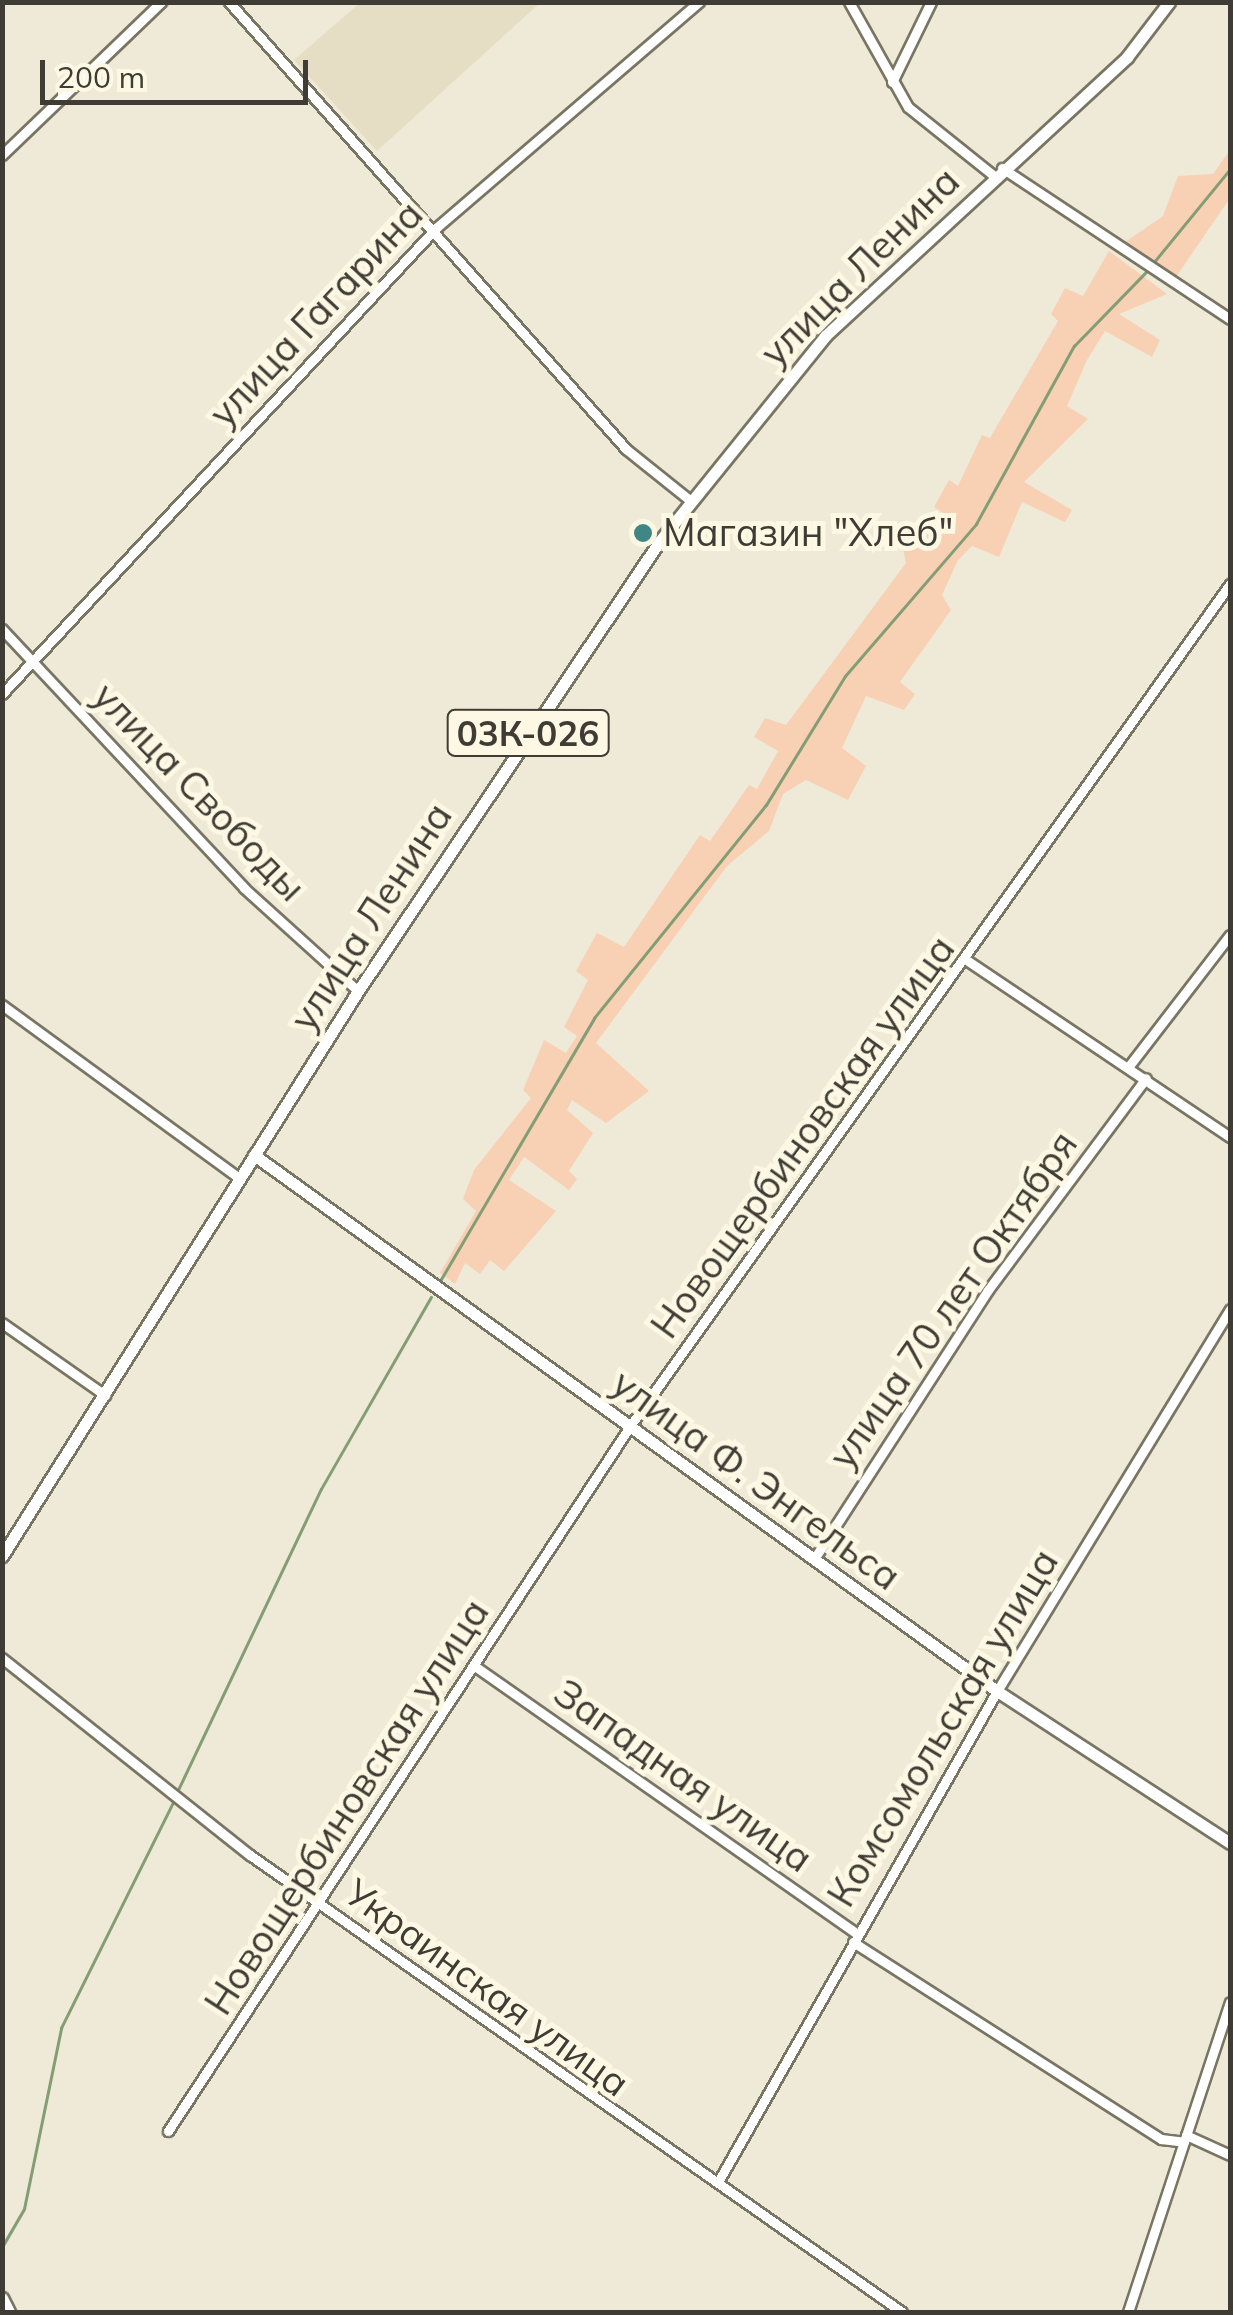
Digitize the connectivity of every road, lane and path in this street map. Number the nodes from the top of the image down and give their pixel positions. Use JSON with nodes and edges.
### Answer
{"nodes":[{"id":1,"x":161,"y":2,"type":"edge"},
{"id":2,"x":228,"y":2,"type":"edge"},
{"id":3,"x":699,"y":2,"type":"edge"},
{"id":4,"x":850,"y":2,"type":"edge"},
{"id":5,"x":932,"y":2,"type":"edge"},
{"id":6,"x":1168,"y":2,"type":"edge"},
{"id":7,"x":892,"y":82,"type":"junction"},
{"id":8,"x":2,"y":155,"type":"edge"},
{"id":9,"x":998,"y":172,"type":"junction"},
{"id":10,"x":436,"y":228,"type":"junction"},
{"id":11,"x":1230,"y":320,"type":"edge"},
{"id":12,"x":691,"y":502,"type":"junction"},
{"id":13,"x":1230,"y":584,"type":"edge"},
{"id":14,"x":2,"y":629,"type":"edge"},
{"id":15,"x":33,"y":661,"type":"junction"},
{"id":16,"x":2,"y":694,"type":"edge"},
{"id":17,"x":1230,"y":935,"type":"edge"},
{"id":18,"x":968,"y":960,"type":"junction"},
{"id":19,"x":358,"y":991,"type":"junction"},
{"id":20,"x":2,"y":1005,"type":"edge"},
{"id":21,"x":1129,"y":1066,"type":"junction"},
{"id":22,"x":1146,"y":1078,"type":"junction"},
{"id":23,"x":1230,"y":1137,"type":"edge"},
{"id":24,"x":254,"y":1155,"type":"junction"},
{"id":25,"x":239,"y":1178,"type":"junction"},
{"id":26,"x":1230,"y":1309,"type":"edge"},
{"id":27,"x":2,"y":1323,"type":"edge"},
{"id":28,"x":106,"y":1394,"type":"junction"},
{"id":29,"x":630,"y":1426,"type":"junction"},
{"id":30,"x":2,"y":1556,"type":"edge"},
{"id":31,"x":814,"y":1560,"type":"junction"},
{"id":32,"x":2,"y":1658,"type":"edge"},
{"id":33,"x":476,"y":1667,"type":"junction"},
{"id":34,"x":997,"y":1691,"type":"junction"},
{"id":35,"x":1230,"y":1843,"type":"edge"},
{"id":36,"x":322,"y":1905,"type":"junction"},
{"id":37,"x":855,"y":1938,"type":"junction"},
{"id":38,"x":1230,"y":2002,"type":"edge"},
{"id":39,"x":168,"y":2131,"type":"dead end"},
{"id":40,"x":1185,"y":2138,"type":"junction"},
{"id":41,"x":1230,"y":2155,"type":"edge"},
{"id":42,"x":718,"y":2182,"type":"junction"},
{"id":43,"x":2,"y":2298,"type":"edge"},
{"id":44,"x":10,"y":2312,"type":"edge"},
{"id":45,"x":902,"y":2312,"type":"edge"},
{"id":46,"x":1128,"y":2312,"type":"edge"}],
"edges":[{"from":1,"to":8,"type":"street"},
{"from":2,"to":10,"type":"street"},
{"from":3,"to":10,"type":"street","name":"улица Гагарина"},
{"from":4,"to":7,"type":"street"},
{"from":5,"to":7,"type":"street"},
{"from":6,"to":9,"type":"main road","name":"улица Ленина","number":"03К-026"},
{"from":7,"to":9,"type":"street"},
{"from":9,"to":11,"type":"street"},
{"from":9,"to":12,"type":"main road","name":"улица Ленина","number":"03К-026"},
{"from":10,"to":12,"type":"street"},
{"from":10,"to":15,"type":"street","name":"улица Гагарина"},
{"from":12,"to":19,"type":"main road","name":"улица Ленина","number":"03К-026"},
{"from":13,"to":18,"type":"street","name":"Новощербиновская улица"},
{"from":14,"to":15,"type":"street","name":"улица Свободы"},
{"from":15,"to":16,"type":"street","name":"улица Гагарина"},
{"from":15,"to":19,"type":"street","name":"улица Свободы"},
{"from":17,"to":21,"type":"street"},
{"from":18,"to":21,"type":"street"},
{"from":18,"to":29,"type":"street","name":"Новощербиновская улица"},
{"from":19,"to":24,"type":"main road","name":"улица Ленина","number":"03К-026"},
{"from":20,"to":25,"type":"street"},
{"from":21,"to":22,"type":"street"},
{"from":22,"to":23,"type":"street"},
{"from":22,"to":31,"type":"street","name":"улица 70 лет Октября"},
{"from":24,"to":25,"type":"main road","name":"улица Ленина","number":"03К-026"},
{"from":24,"to":29,"type":"main road","name":"улица Ф. Энгельса"},
{"from":25,"to":28,"type":"main road","name":"улица Ленина","number":"03К-026"},
{"from":26,"to":34,"type":"street","name":"Комсомольская улица"},
{"from":27,"to":28,"type":"street"},
{"from":28,"to":30,"type":"main road","name":"улица Ленина","number":"03К-026"},
{"from":29,"to":31,"type":"main road","name":"улица Ф. Энгельса"},
{"from":29,"to":33,"type":"street","name":"Новощербиновская улица"},
{"from":31,"to":34,"type":"main road","name":"улица Ф. Энгельса"},
{"from":32,"to":36,"type":"street","name":"Украинская улица"},
{"from":33,"to":36,"type":"street","name":"Новощербиновская улица"},
{"from":33,"to":37,"type":"street","name":"Западная улица"},
{"from":34,"to":35,"type":"main road","name":"улица Ф. Энгельса"},
{"from":34,"to":37,"type":"street","name":"Комсомольская улица"},
{"from":36,"to":39,"type":"street","name":"Новощербиновская улица"},
{"from":36,"to":42,"type":"street","name":"Украинская улица"},
{"from":37,"to":40,"type":"street","name":"Западная улица"},
{"from":37,"to":42,"type":"street","name":"Комсомольская улица"},
{"from":38,"to":40,"type":"street"},
{"from":40,"to":41,"type":"street","name":"Западная улица"},
{"from":40,"to":46,"type":"street"},
{"from":42,"to":45,"type":"street","name":"Украинская улица"},
{"from":43,"to":44,"type":"main road"}]}
